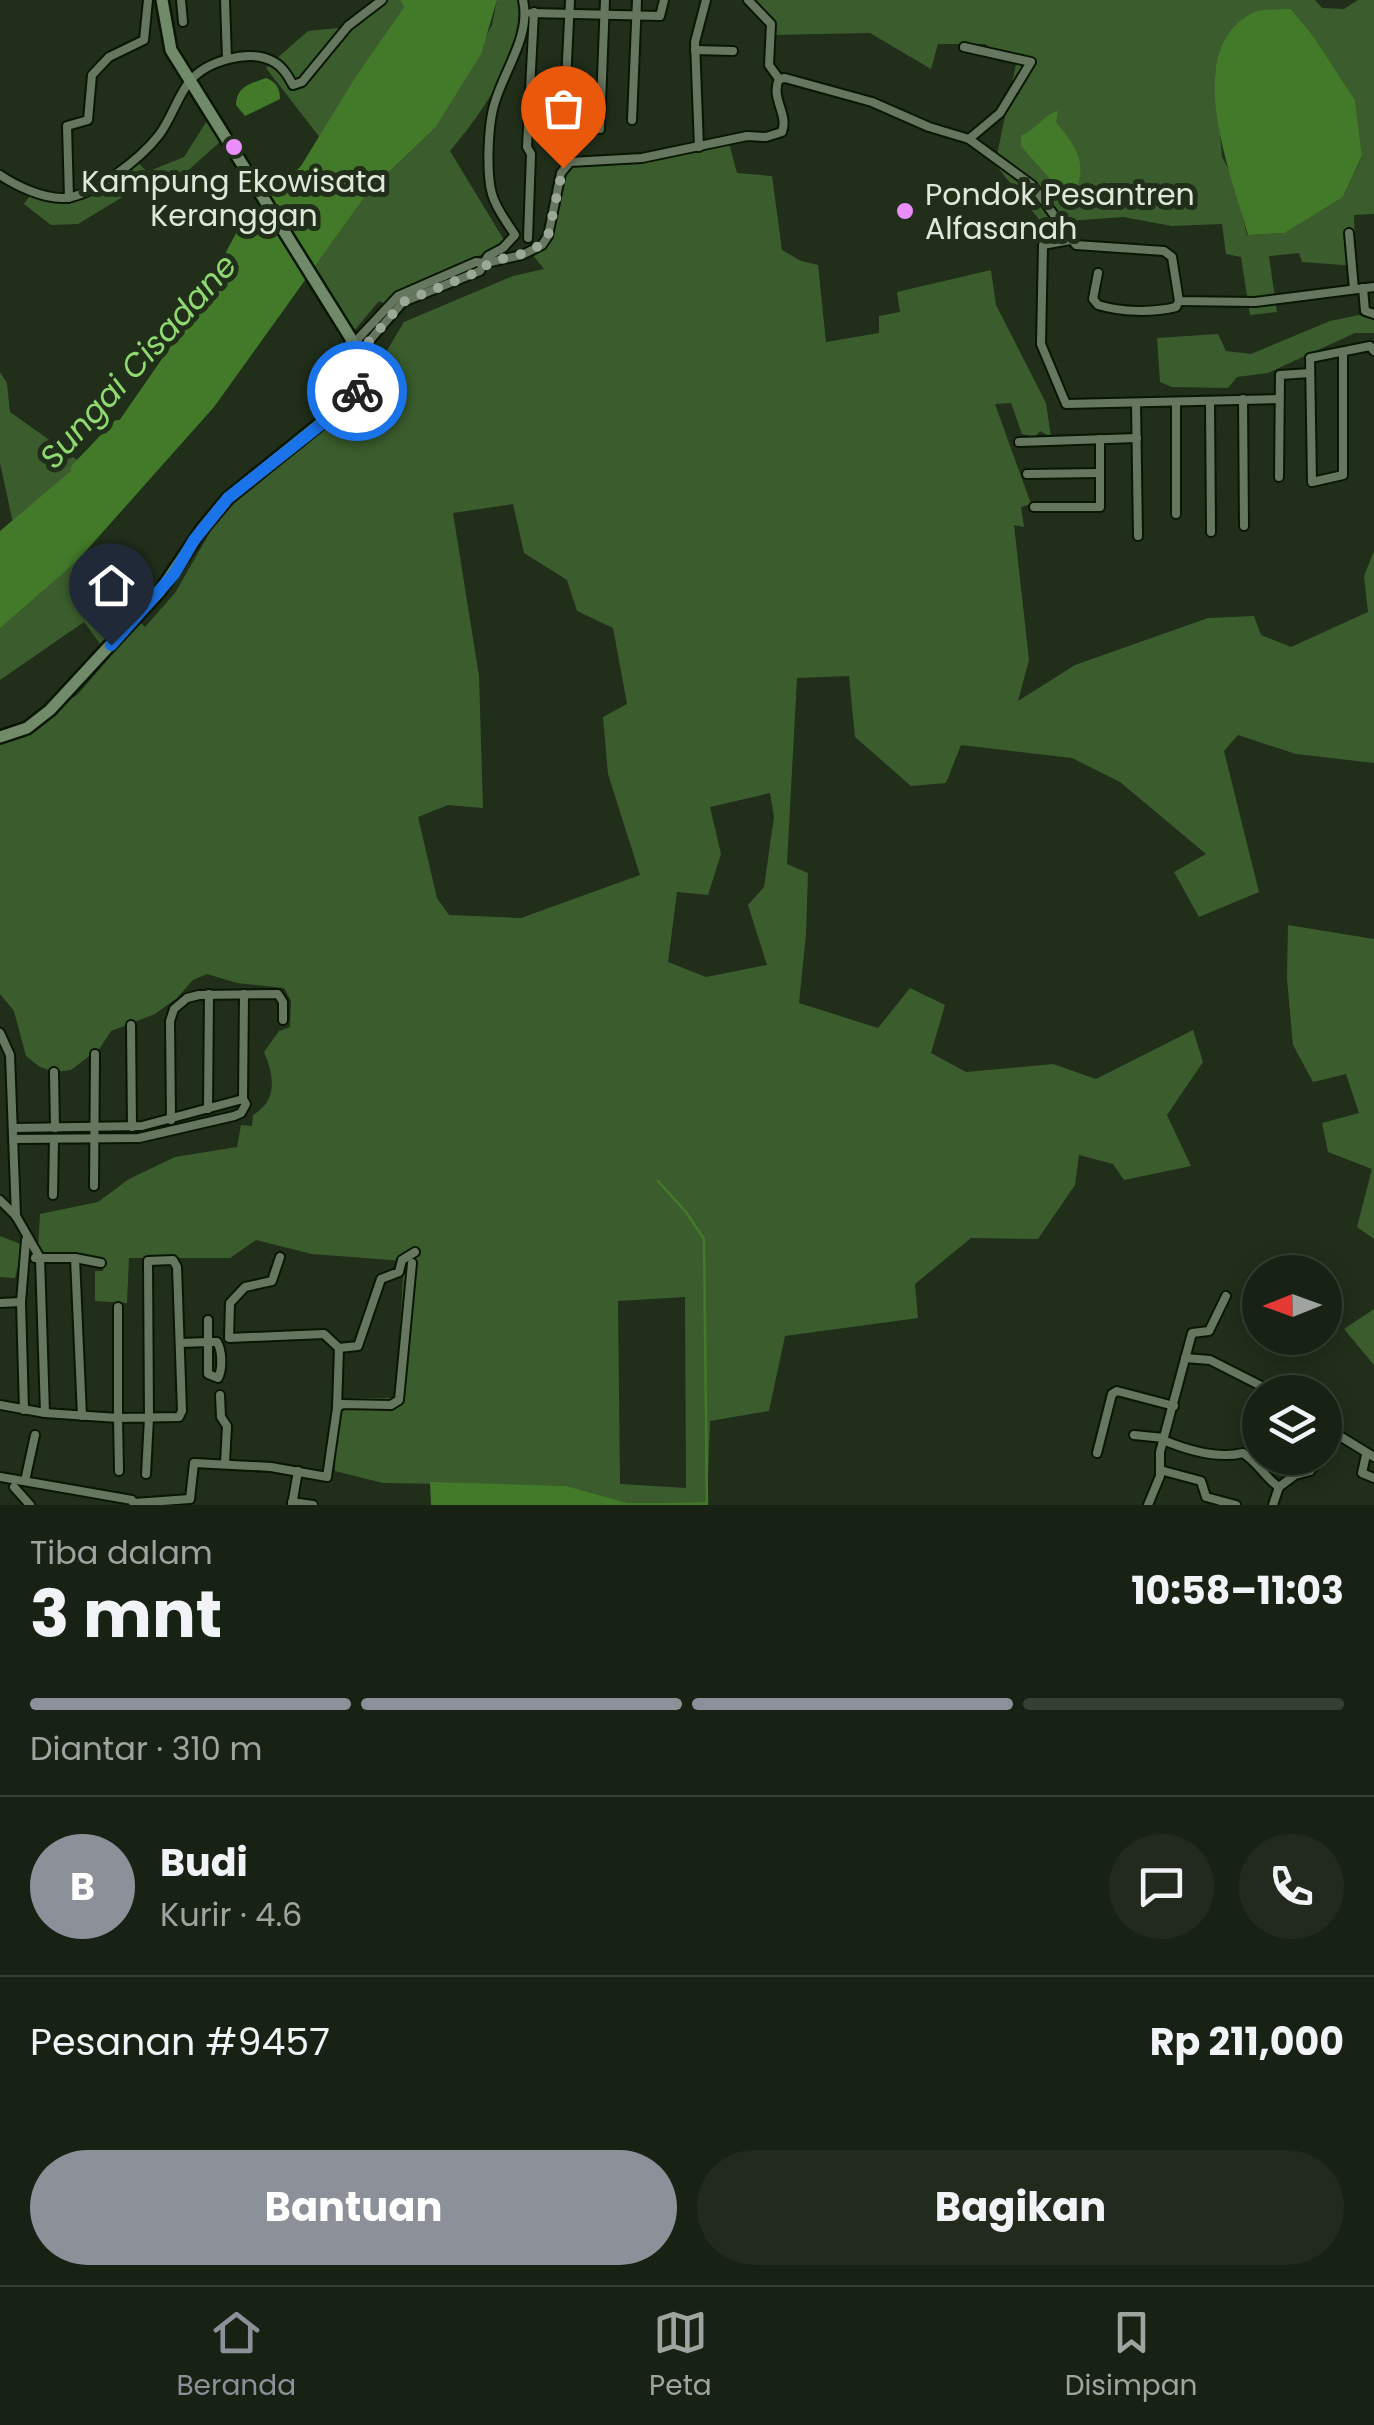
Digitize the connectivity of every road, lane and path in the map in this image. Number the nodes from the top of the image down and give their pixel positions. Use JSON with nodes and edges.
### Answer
{"nodes":[{"id":1,"x":148,"y":0,"type":"edge"},
{"id":2,"x":162,"y":0,"type":"edge"},
{"id":3,"x":181,"y":0,"type":"edge"},
{"id":4,"x":225,"y":0,"type":"edge"},
{"id":5,"x":382,"y":0,"type":"edge"},
{"id":6,"x":524,"y":0,"type":"edge"},
{"id":7,"x":570,"y":0,"type":"edge"},
{"id":8,"x":605,"y":0,"type":"edge"},
{"id":9,"x":637,"y":0,"type":"edge"},
{"id":10,"x":664,"y":0,"type":"edge"},
{"id":11,"x":706,"y":0,"type":"edge"},
{"id":12,"x":748,"y":0,"type":"edge"},
{"id":13,"x":530,"y":14,"type":"junction"},
{"id":14,"x":569,"y":14,"type":"junction"},
{"id":15,"x":636,"y":15,"type":"junction"},
{"id":16,"x":604,"y":16,"type":"junction"},
{"id":17,"x":183,"y":22,"type":"dead end"},
{"id":18,"x":964,"y":47,"type":"dead end"},
{"id":19,"x":695,"y":50,"type":"junction"},
{"id":20,"x":733,"y":50,"type":"dead end"},
{"id":21,"x":226,"y":59,"type":"junction"},
{"id":22,"x":779,"y":79,"type":"junction"},
{"id":23,"x":190,"y":81,"type":"junction"},
{"id":24,"x":632,"y":120,"type":"dead end"},
{"id":25,"x":600,"y":129,"type":"dead end"},
{"id":26,"x":970,"y":139,"type":"junction"},
{"id":27,"x":563,"y":142,"type":"dead end"},
{"id":28,"x":699,"y":147,"type":"junction"},
{"id":29,"x":0,"y":175,"type":"edge"},
{"id":30,"x":69,"y":198,"type":"junction"},
{"id":31,"x":1349,"y":233,"type":"dead end"},
{"id":32,"x":528,"y":238,"type":"dead end"},
{"id":33,"x":1070,"y":240,"type":"junction"},
{"id":34,"x":486,"y":263,"type":"junction"},
{"id":35,"x":1098,"y":273,"type":"dead end"},
{"id":36,"x":1374,"y":287,"type":"edge"},
{"id":37,"x":1358,"y":288,"type":"junction"},
{"id":38,"x":1180,"y":301,"type":"junction"},
{"id":39,"x":1374,"y":314,"type":"edge"},
{"id":40,"x":354,"y":344,"type":"junction"},
{"id":41,"x":1374,"y":351,"type":"edge"},
{"id":42,"x":1343,"y":352,"type":"junction"},
{"id":43,"x":1310,"y":373,"type":"junction"},
{"id":44,"x":1279,"y":399,"type":"junction"},
{"id":45,"x":1243,"y":400,"type":"junction"},
{"id":46,"x":1210,"y":401,"type":"junction"},
{"id":47,"x":1136,"y":402,"type":"junction"},
{"id":48,"x":1176,"y":402,"type":"junction"},
{"id":49,"x":1136,"y":438,"type":"junction"},
{"id":50,"x":1100,"y":439,"type":"junction"},
{"id":51,"x":1018,"y":442,"type":"dead end"},
{"id":52,"x":1027,"y":474,"type":"dead end"},
{"id":53,"x":1100,"y":474,"type":"junction"},
{"id":54,"x":1279,"y":477,"type":"dead end"},
{"id":55,"x":1034,"y":507,"type":"dead end"},
{"id":56,"x":1176,"y":514,"type":"dead end"},
{"id":57,"x":1244,"y":526,"type":"dead end"},
{"id":58,"x":1212,"y":532,"type":"dead end"},
{"id":59,"x":1138,"y":536,"type":"dead end"},
{"id":60,"x":0,"y":737,"type":"edge"},
{"id":61,"x":209,"y":994,"type":"junction"},
{"id":62,"x":244,"y":994,"type":"junction"},
{"id":63,"x":283,"y":1020,"type":"dead end"},
{"id":64,"x":130,"y":1026,"type":"dead end"},
{"id":65,"x":0,"y":1028,"type":"edge"},
{"id":66,"x":95,"y":1054,"type":"dead end"},
{"id":67,"x":54,"y":1072,"type":"dead end"},
{"id":68,"x":243,"y":1099,"type":"junction"},
{"id":69,"x":208,"y":1109,"type":"junction"},
{"id":70,"x":171,"y":1120,"type":"junction"},
{"id":71,"x":132,"y":1127,"type":"junction"},
{"id":72,"x":14,"y":1128,"type":"junction"},
{"id":73,"x":55,"y":1128,"type":"junction"},
{"id":74,"x":95,"y":1128,"type":"junction"},
{"id":75,"x":14,"y":1139,"type":"junction"},
{"id":76,"x":54,"y":1139,"type":"junction"},
{"id":77,"x":94,"y":1139,"type":"junction"},
{"id":78,"x":94,"y":1186,"type":"dead end"},
{"id":79,"x":52,"y":1195,"type":"dead end"},
{"id":80,"x":0,"y":1200,"type":"edge"},
{"id":81,"x":16,"y":1216,"type":"junction"},
{"id":82,"x":26,"y":1234,"type":"junction"},
{"id":83,"x":415,"y":1252,"type":"dead end"},
{"id":84,"x":26,"y":1258,"type":"junction"},
{"id":85,"x":40,"y":1258,"type":"junction"},
{"id":86,"x":74,"y":1258,"type":"junction"},
{"id":87,"x":280,"y":1258,"type":"dead end"},
{"id":88,"x":412,"y":1263,"type":"dead end"},
{"id":89,"x":102,"y":1264,"type":"dead end"},
{"id":90,"x":1226,"y":1296,"type":"dead end"},
{"id":91,"x":21,"y":1302,"type":"junction"},
{"id":92,"x":0,"y":1303,"type":"edge"},
{"id":93,"x":118,"y":1307,"type":"dead end"},
{"id":94,"x":208,"y":1320,"type":"dead end"},
{"id":95,"x":180,"y":1344,"type":"junction"},
{"id":96,"x":339,"y":1348,"type":"junction"},
{"id":97,"x":1185,"y":1358,"type":"junction"},
{"id":98,"x":1242,"y":1377,"type":"edge"},
{"id":99,"x":220,"y":1395,"type":"dead end"},
{"id":100,"x":0,"y":1405,"type":"edge"},
{"id":101,"x":1174,"y":1406,"type":"junction"},
{"id":102,"x":338,"y":1408,"type":"junction"},
{"id":103,"x":24,"y":1410,"type":"junction"},
{"id":104,"x":45,"y":1413,"type":"junction"},
{"id":105,"x":82,"y":1416,"type":"junction"},
{"id":106,"x":118,"y":1418,"type":"junction"},
{"id":107,"x":149,"y":1418,"type":"junction"},
{"id":108,"x":1134,"y":1435,"type":"dead end"},
{"id":109,"x":34,"y":1436,"type":"dead end"},
{"id":110,"x":1342,"y":1437,"type":"edge"},
{"id":111,"x":1164,"y":1439,"type":"junction"},
{"id":112,"x":1097,"y":1453,"type":"dead end"},
{"id":113,"x":1370,"y":1456,"type":"edge"},
{"id":114,"x":225,"y":1463,"type":"junction"},
{"id":115,"x":1160,"y":1470,"type":"junction"},
{"id":116,"x":119,"y":1471,"type":"dead end"},
{"id":117,"x":298,"y":1471,"type":"junction"},
{"id":118,"x":146,"y":1474,"type":"dead end"},
{"id":119,"x":1295,"y":1475,"type":"edge"},
{"id":120,"x":0,"y":1477,"type":"edge"},
{"id":121,"x":1374,"y":1478,"type":"edge"},
{"id":122,"x":24,"y":1481,"type":"junction"},
{"id":123,"x":14,"y":1486,"type":"dead end"},
{"id":124,"x":1279,"y":1487,"type":"junction"},
{"id":125,"x":194,"y":1502,"type":"edge"},
{"id":126,"x":134,"y":1504,"type":"edge"},
{"id":127,"x":292,"y":1504,"type":"edge"},
{"id":128,"x":30,"y":1505,"type":"edge"},
{"id":129,"x":313,"y":1505,"type":"edge"},
{"id":130,"x":1148,"y":1505,"type":"edge"},
{"id":131,"x":1236,"y":1505,"type":"edge"},
{"id":132,"x":1273,"y":1505,"type":"edge"}],
"edges":[{"from":1,"to":30,"type":"street"},
{"from":2,"to":23,"type":"main road"},
{"from":3,"to":17,"type":"street"},
{"from":4,"to":21,"type":"street"},
{"from":5,"to":21,"type":"street"},
{"from":6,"to":13,"type":"street"},
{"from":7,"to":14,"type":"street"},
{"from":8,"to":16,"type":"street"},
{"from":9,"to":15,"type":"street"},
{"from":10,"to":15,"type":"street"},
{"from":11,"to":19,"type":"street"},
{"from":12,"to":22,"type":"street"},
{"from":13,"to":14,"type":"street"},
{"from":13,"to":32,"type":"street"},
{"from":13,"to":34,"type":"street"},
{"from":14,"to":16,"type":"street"},
{"from":14,"to":27,"type":"street"},
{"from":15,"to":16,"type":"street"},
{"from":15,"to":24,"type":"street"},
{"from":16,"to":25,"type":"street"},
{"from":18,"to":26,"type":"street"},
{"from":19,"to":20,"type":"street"},
{"from":19,"to":28,"type":"street"},
{"from":21,"to":23,"type":"street"},
{"from":22,"to":26,"type":"street"},
{"from":22,"to":28,"type":"street"},
{"from":23,"to":30,"type":"street"},
{"from":23,"to":40,"type":"main road"},
{"from":26,"to":33,"type":"street"},
{"from":28,"to":34,"type":"street"},
{"from":29,"to":30,"type":"street"},
{"from":31,"to":37,"type":"street"},
{"from":33,"to":38,"type":"street"},
{"from":33,"to":47,"type":"street"},
{"from":34,"to":40,"type":"street"},
{"from":35,"to":38,"type":"street"},
{"from":36,"to":37,"type":"street"},
{"from":37,"to":38,"type":"street"},
{"from":37,"to":39,"type":"street"},
{"from":40,"to":60,"type":"main road"},
{"from":41,"to":42,"type":"street"},
{"from":42,"to":43,"type":"street"},
{"from":42,"to":43,"type":"street"},
{"from":43,"to":44,"type":"street"},
{"from":44,"to":45,"type":"street"},
{"from":44,"to":54,"type":"street"},
{"from":45,"to":46,"type":"street"},
{"from":45,"to":57,"type":"street"},
{"from":46,"to":48,"type":"street"},
{"from":46,"to":58,"type":"street"},
{"from":47,"to":48,"type":"street"},
{"from":47,"to":49,"type":"street"},
{"from":48,"to":56,"type":"street"},
{"from":49,"to":50,"type":"street"},
{"from":49,"to":59,"type":"street"},
{"from":50,"to":51,"type":"street"},
{"from":50,"to":53,"type":"street"},
{"from":52,"to":53,"type":"street"},
{"from":53,"to":55,"type":"street"},
{"from":61,"to":62,"type":"street"},
{"from":61,"to":69,"type":"street"},
{"from":61,"to":70,"type":"street"},
{"from":62,"to":63,"type":"street"},
{"from":62,"to":68,"type":"street"},
{"from":64,"to":71,"type":"street"},
{"from":65,"to":72,"type":"street"},
{"from":66,"to":74,"type":"street"},
{"from":67,"to":73,"type":"street"},
{"from":68,"to":69,"type":"street"},
{"from":68,"to":77,"type":"street"},
{"from":69,"to":70,"type":"street"},
{"from":70,"to":71,"type":"street"},
{"from":71,"to":74,"type":"street"},
{"from":72,"to":73,"type":"street"},
{"from":72,"to":75,"type":"street"},
{"from":73,"to":74,"type":"street"},
{"from":74,"to":77,"type":"street"},
{"from":75,"to":76,"type":"street"},
{"from":75,"to":81,"type":"street"},
{"from":76,"to":77,"type":"street"},
{"from":76,"to":79,"type":"street"},
{"from":77,"to":78,"type":"street"},
{"from":80,"to":81,"type":"street"},
{"from":81,"to":82,"type":"street"},
{"from":82,"to":84,"type":"street"},
{"from":82,"to":85,"type":"street"},
{"from":83,"to":96,"type":"street"},
{"from":84,"to":85,"type":"street"},
{"from":84,"to":91,"type":"street"},
{"from":85,"to":86,"type":"street"},
{"from":85,"to":104,"type":"street"},
{"from":86,"to":89,"type":"street"},
{"from":86,"to":105,"type":"street"},
{"from":87,"to":96,"type":"street"},
{"from":88,"to":102,"type":"street"},
{"from":90,"to":97,"type":"street"},
{"from":91,"to":92,"type":"street"},
{"from":91,"to":103,"type":"street"},
{"from":93,"to":106,"type":"street"},
{"from":94,"to":95,"type":"street"},
{"from":95,"to":107,"type":"street"},
{"from":95,"to":107,"type":"street"},
{"from":96,"to":102,"type":"street"},
{"from":97,"to":98,"type":"street"},
{"from":97,"to":101,"type":"street"},
{"from":99,"to":114,"type":"street"},
{"from":100,"to":103,"type":"street"},
{"from":101,"to":111,"type":"street"},
{"from":101,"to":112,"type":"street"},
{"from":102,"to":117,"type":"street"},
{"from":103,"to":104,"type":"street"},
{"from":104,"to":105,"type":"street"},
{"from":105,"to":106,"type":"street"},
{"from":106,"to":107,"type":"street"},
{"from":106,"to":116,"type":"street"},
{"from":107,"to":118,"type":"street"},
{"from":108,"to":111,"type":"street"},
{"from":109,"to":122,"type":"street"},
{"from":110,"to":113,"type":"street"},
{"from":111,"to":115,"type":"street"},
{"from":111,"to":124,"type":"street"},
{"from":113,"to":121,"type":"street"},
{"from":114,"to":117,"type":"street"},
{"from":114,"to":125,"type":"street"},
{"from":115,"to":130,"type":"street"},
{"from":115,"to":131,"type":"street"},
{"from":117,"to":127,"type":"street"},
{"from":119,"to":124,"type":"street"},
{"from":120,"to":122,"type":"street"},
{"from":122,"to":126,"type":"street"},
{"from":123,"to":128,"type":"street"},
{"from":124,"to":132,"type":"street"},
{"from":125,"to":126,"type":"street"},
{"from":127,"to":129,"type":"street"}]}
